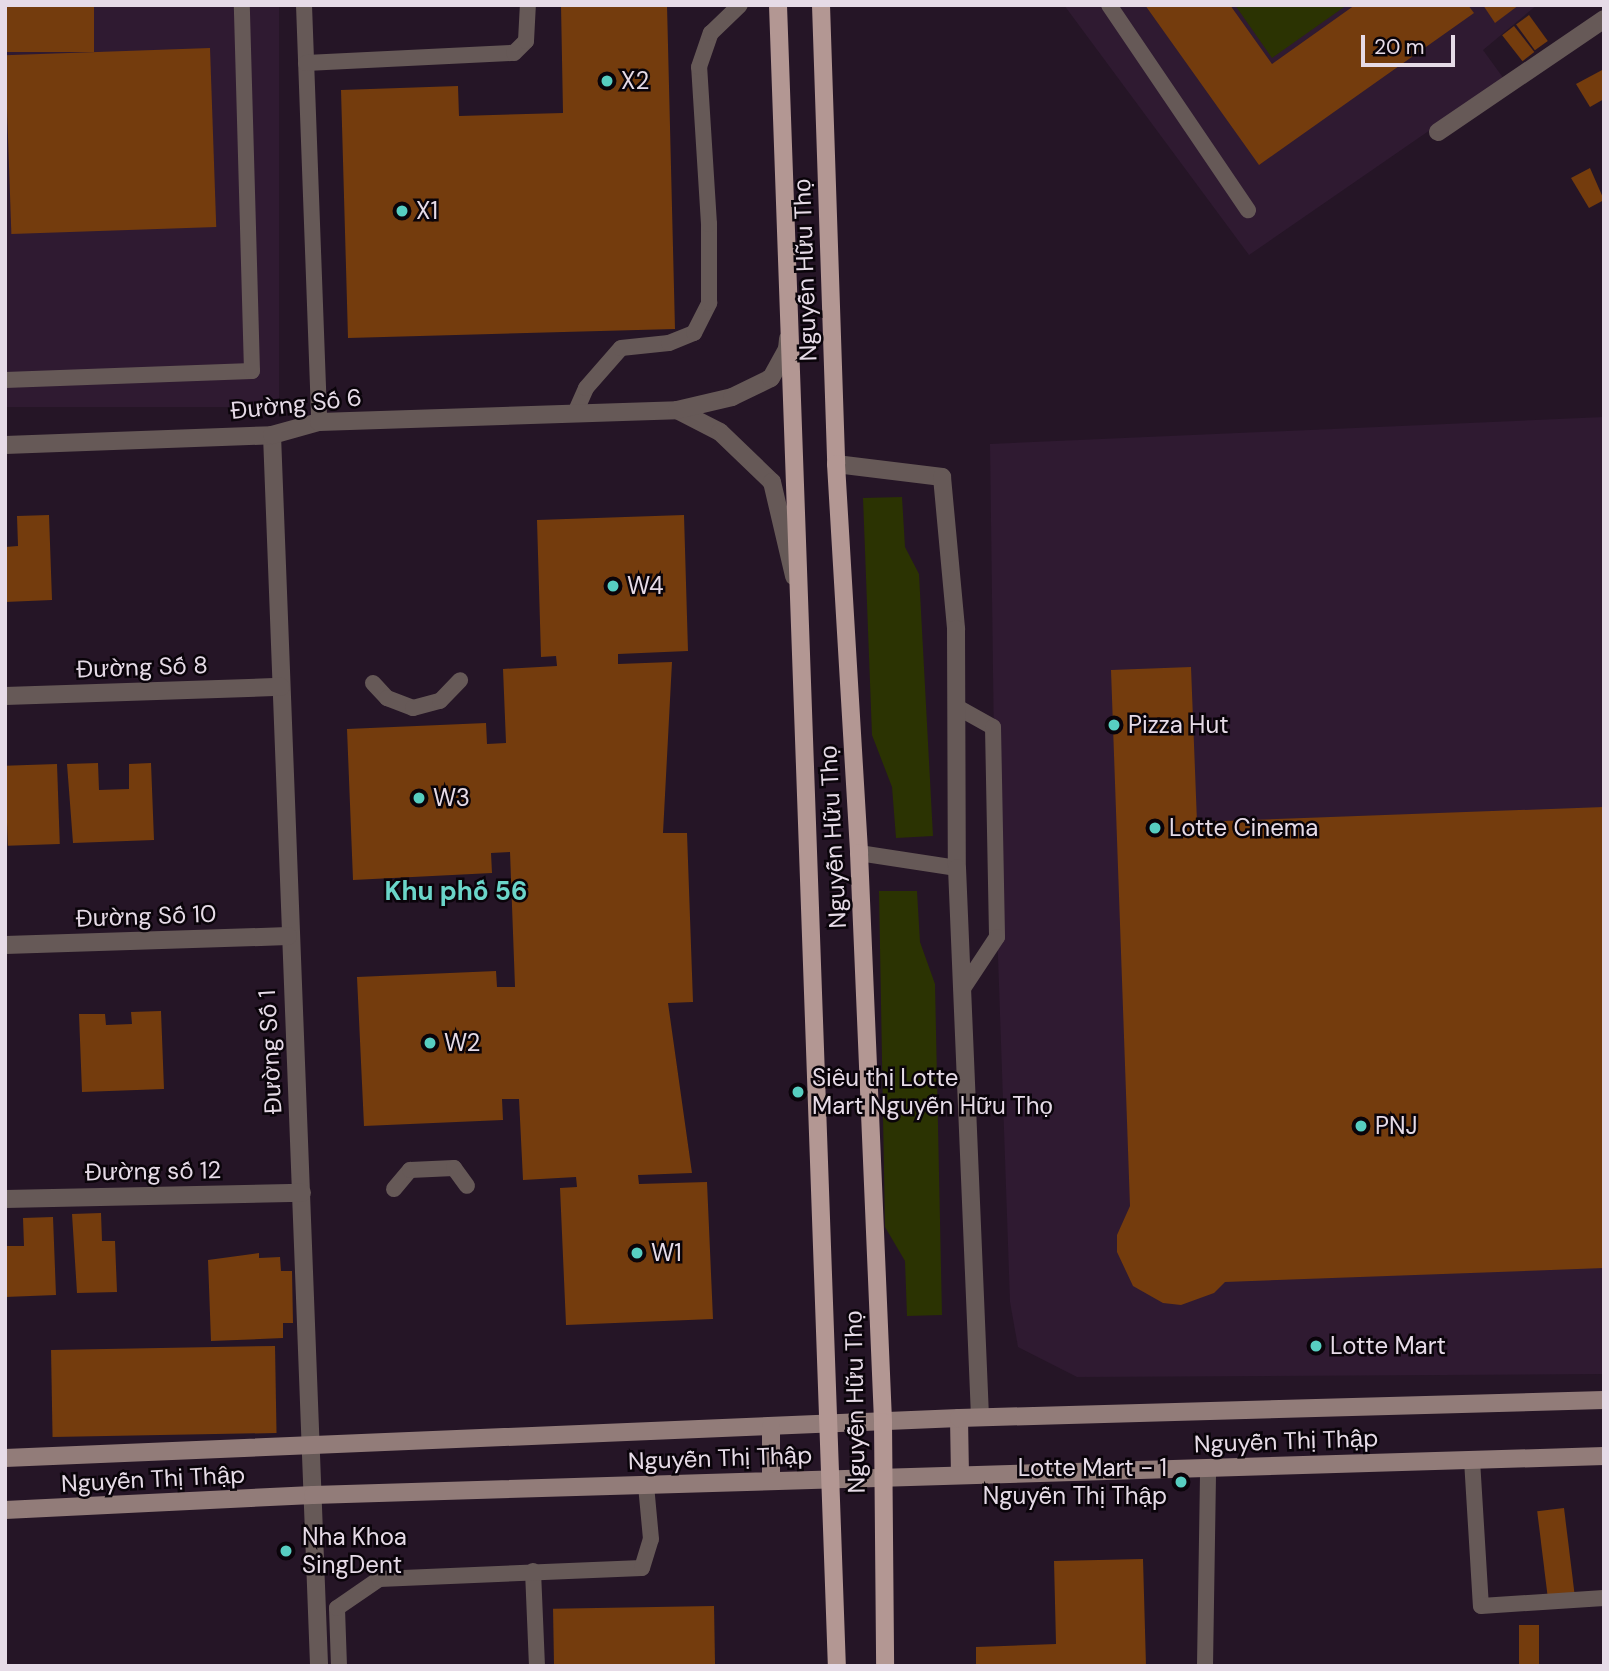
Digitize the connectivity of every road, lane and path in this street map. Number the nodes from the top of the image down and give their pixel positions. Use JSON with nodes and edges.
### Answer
{"nodes":[{"id":1,"x":242,"y":5,"type":"edge"},
{"id":2,"x":304,"y":5,"type":"edge"},
{"id":3,"x":528,"y":5,"type":"edge"},
{"id":4,"x":740,"y":5,"type":"edge"},
{"id":5,"x":779,"y":5,"type":"edge"},
{"id":6,"x":821,"y":5,"type":"edge"},
{"id":7,"x":1109,"y":5,"type":"edge"},
{"id":8,"x":1604,"y":19,"type":"edge"},
{"id":9,"x":306,"y":63,"type":"junction"},
{"id":10,"x":1438,"y":132,"type":"dead end"},
{"id":11,"x":1248,"y":210,"type":"dead end"},
{"id":12,"x":790,"y":286,"type":"junction"},
{"id":13,"x":5,"y":380,"type":"edge"},
{"id":14,"x":677,"y":410,"type":"junction"},
{"id":15,"x":575,"y":413,"type":"junction"},
{"id":16,"x":319,"y":422,"type":"junction"},
{"id":17,"x":272,"y":435,"type":"junction"},
{"id":18,"x":5,"y":444,"type":"edge"},
{"id":19,"x":836,"y":464,"type":"junction"},
{"id":20,"x":797,"y":590,"type":"junction"},
{"id":21,"x":460,"y":680,"type":"dead end"},
{"id":22,"x":373,"y":683,"type":"dead end"},
{"id":23,"x":281,"y":687,"type":"junction"},
{"id":24,"x":5,"y":696,"type":"edge"},
{"id":25,"x":957,"y":707,"type":"junction"},
{"id":26,"x":859,"y":853,"type":"junction"},
{"id":27,"x":957,"y":868,"type":"junction"},
{"id":28,"x":288,"y":936,"type":"junction"},
{"id":29,"x":5,"y":945,"type":"edge"},
{"id":30,"x":962,"y":990,"type":"junction"},
{"id":31,"x":467,"y":1186,"type":"dead end"},
{"id":32,"x":394,"y":1189,"type":"dead end"},
{"id":33,"x":302,"y":1193,"type":"junction"},
{"id":34,"x":5,"y":1199,"type":"edge"},
{"id":35,"x":1604,"y":1400,"type":"edge"},
{"id":36,"x":959,"y":1418,"type":"junction"},
{"id":37,"x":980,"y":1418,"type":"junction"},
{"id":38,"x":883,"y":1422,"type":"junction"},
{"id":39,"x":829,"y":1424,"type":"junction"},
{"id":40,"x":771,"y":1427,"type":"junction"},
{"id":41,"x":312,"y":1445,"type":"junction"},
{"id":42,"x":1604,"y":1456,"type":"edge"},
{"id":43,"x":5,"y":1458,"type":"edge"},
{"id":44,"x":1472,"y":1460,"type":"junction"},
{"id":45,"x":1208,"y":1468,"type":"junction"},
{"id":46,"x":960,"y":1475,"type":"junction"},
{"id":47,"x":882,"y":1478,"type":"junction"},
{"id":48,"x":829,"y":1479,"type":"junction"},
{"id":49,"x":771,"y":1481,"type":"junction"},
{"id":50,"x":646,"y":1485,"type":"junction"},
{"id":51,"x":313,"y":1495,"type":"junction"},
{"id":52,"x":5,"y":1510,"type":"edge"},
{"id":53,"x":534,"y":1571,"type":"junction"},
{"id":54,"x":1604,"y":1598,"type":"edge"},
{"id":55,"x":319,"y":1666,"type":"edge"},
{"id":56,"x":339,"y":1666,"type":"edge"},
{"id":57,"x":537,"y":1666,"type":"edge"},
{"id":58,"x":837,"y":1666,"type":"edge"},
{"id":59,"x":885,"y":1666,"type":"edge"},
{"id":60,"x":1205,"y":1666,"type":"edge"}],
"edges":[{"from":1,"to":13,"type":"lane"},
{"from":2,"to":9,"type":"lane"},
{"from":3,"to":9,"type":"lane"},
{"from":4,"to":15,"type":"lane"},
{"from":5,"to":12,"type":"main road","name":"Nguyễn Hữu Thọ"},
{"from":6,"to":19,"type":"main road","name":"Nguyễn Hữu Thọ"},
{"from":7,"to":11,"type":"lane"},
{"from":8,"to":10,"type":"street"},
{"from":9,"to":16,"type":"lane"},
{"from":12,"to":14,"type":"street","name":"Đường Số 6"},
{"from":12,"to":20,"type":"main road","name":"Nguyễn Hữu Thọ"},
{"from":14,"to":15,"type":"street","name":"Đường Số 6"},
{"from":14,"to":20,"type":"street","name":"Đường Số 6"},
{"from":15,"to":16,"type":"street","name":"Đường Số 6"},
{"from":16,"to":17,"type":"street","name":"Đường Số 6"},
{"from":17,"to":18,"type":"street","name":"Đường Số 6"},
{"from":17,"to":23,"type":"street","name":"Đường Số 1"},
{"from":19,"to":25,"type":"street"},
{"from":19,"to":26,"type":"main road","name":"Nguyễn Hữu Thọ"},
{"from":20,"to":39,"type":"main road","name":"Nguyễn Hữu Thọ"},
{"from":21,"to":22,"type":"lane"},
{"from":23,"to":24,"type":"street","name":"Đường Số 8"},
{"from":23,"to":28,"type":"street","name":"Đường Số 1"},
{"from":25,"to":27,"type":"street"},
{"from":25,"to":30,"type":"lane"},
{"from":26,"to":27,"type":"lane"},
{"from":26,"to":38,"type":"main road","name":"Nguyễn Hữu Thọ"},
{"from":27,"to":30,"type":"street"},
{"from":28,"to":29,"type":"street","name":"Đường Số 10"},
{"from":28,"to":33,"type":"street","name":"Đường Số 1"},
{"from":30,"to":37,"type":"street"},
{"from":31,"to":32,"type":"lane"},
{"from":33,"to":34,"type":"street","name":"Đường số 12"},
{"from":33,"to":41,"type":"street","name":"Đường Số 1"},
{"from":35,"to":37,"type":"main road","name":"Nguyễn Thị Thập"},
{"from":36,"to":37,"type":"main road","name":"Nguyễn Thị Thập"},
{"from":36,"to":38,"type":"main road","name":"Nguyễn Thị Thập"},
{"from":36,"to":46,"type":"main road"},
{"from":38,"to":39,"type":"main road","name":"Nguyễn Thị Thập"},
{"from":38,"to":47,"type":"main road","name":"Nguyễn Hữu Thọ"},
{"from":39,"to":40,"type":"main road","name":"Nguyễn Thị Thập"},
{"from":39,"to":48,"type":"main road","name":"Nguyễn Hữu Thọ"},
{"from":40,"to":41,"type":"main road","name":"Nguyễn Thị Thập"},
{"from":40,"to":49,"type":"main road"},
{"from":41,"to":43,"type":"main road","name":"Nguyễn Thị Thập"},
{"from":41,"to":51,"type":"street","name":"Đường Số 1"},
{"from":42,"to":44,"type":"main road","name":"Nguyễn Thị Thập"},
{"from":44,"to":45,"type":"main road","name":"Nguyễn Thị Thập"},
{"from":44,"to":54,"type":"lane"},
{"from":45,"to":46,"type":"main road","name":"Nguyễn Thị Thập"},
{"from":45,"to":60,"type":"lane"},
{"from":46,"to":47,"type":"main road","name":"Nguyễn Thị Thập"},
{"from":47,"to":48,"type":"main road","name":"Nguyễn Thị Thập"},
{"from":47,"to":59,"type":"main road","name":"Nguyễn Hữu Thọ"},
{"from":48,"to":49,"type":"main road","name":"Nguyễn Thị Thập"},
{"from":48,"to":58,"type":"main road","name":"Nguyễn Hữu Thọ"},
{"from":49,"to":50,"type":"main road","name":"Nguyễn Thị Thập"},
{"from":50,"to":51,"type":"main road","name":"Nguyễn Thị Thập"},
{"from":50,"to":53,"type":"lane"},
{"from":51,"to":52,"type":"main road","name":"Nguyễn Thị Thập"},
{"from":51,"to":55,"type":"street","name":"Đường Số 1"},
{"from":53,"to":56,"type":"lane"},
{"from":53,"to":57,"type":"lane"}]}
